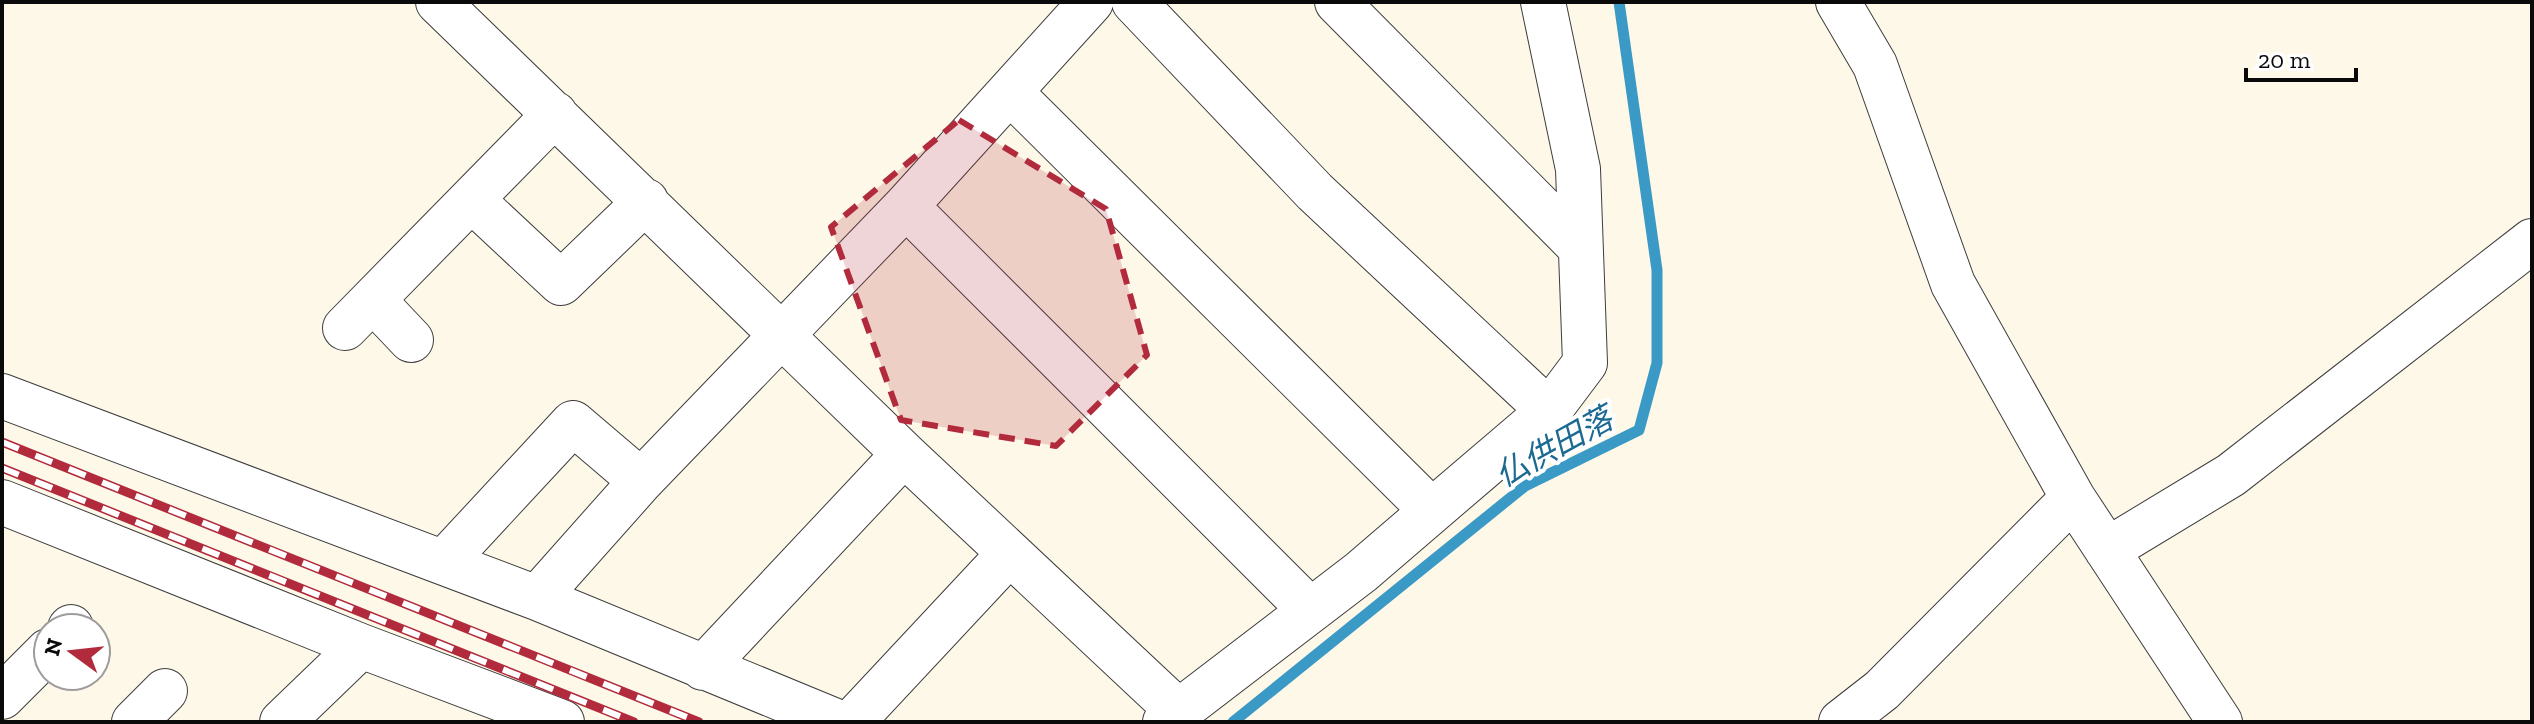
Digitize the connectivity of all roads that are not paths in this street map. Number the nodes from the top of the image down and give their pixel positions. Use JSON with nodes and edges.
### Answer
{"nodes":[{"id":1,"x":438,"y":2,"type":"edge"},
{"id":2,"x":1091,"y":2,"type":"edge"},
{"id":3,"x":1134,"y":2,"type":"edge"},
{"id":4,"x":1337,"y":2,"type":"edge"},
{"id":5,"x":1543,"y":2,"type":"edge"},
{"id":6,"x":1838,"y":2,"type":"edge"},
{"id":7,"x":1010,"y":92,"type":"junction"},
{"id":8,"x":555,"y":114,"type":"junction"},
{"id":9,"x":472,"y":200,"type":"junction"},
{"id":10,"x":646,"y":201,"type":"junction"},
{"id":11,"x":906,"y":206,"type":"junction"},
{"id":12,"x":2532,"y":241,"type":"edge"},
{"id":13,"x":1580,"y":247,"type":"junction"},
{"id":14,"x":783,"y":334,"type":"junction"},
{"id":15,"x":411,"y":340,"type":"dead end"},
{"id":16,"x":2,"y":396,"type":"edge"},
{"id":17,"x":1549,"y":411,"type":"junction"},
{"id":18,"x":904,"y":454,"type":"junction"},
{"id":19,"x":641,"y":481,"type":"junction"},
{"id":20,"x":2073,"y":498,"type":"junction"},
{"id":21,"x":2,"y":502,"type":"edge"},
{"id":22,"x":1432,"y":511,"type":"junction"},
{"id":23,"x":2107,"y":550,"type":"junction"},
{"id":24,"x":1009,"y":554,"type":"junction"},
{"id":25,"x":444,"y":562,"type":"junction"},
{"id":26,"x":537,"y":598,"type":"junction"},
{"id":27,"x":1310,"y":610,"type":"junction"},
{"id":28,"x":361,"y":646,"type":"junction"},
{"id":29,"x":32,"y":667,"type":"edge"},
{"id":30,"x":703,"y":668,"type":"junction"},
{"id":31,"x":165,"y":691,"type":"dead end"},
{"id":32,"x":2,"y":697,"type":"edge"},
{"id":33,"x":1172,"y":717,"type":"edge"},
{"id":34,"x":134,"y":722,"type":"edge"},
{"id":35,"x":282,"y":722,"type":"edge"},
{"id":36,"x":562,"y":722,"type":"edge"},
{"id":37,"x":838,"y":722,"type":"edge"},
{"id":38,"x":852,"y":722,"type":"edge"},
{"id":39,"x":1841,"y":722,"type":"edge"},
{"id":40,"x":2220,"y":722,"type":"edge"}],
"edges":[{"from":1,"to":8,"type":"street"},
{"from":2,"to":7,"type":"street"},
{"from":3,"to":17,"type":"street"},
{"from":4,"to":13,"type":"street"},
{"from":5,"to":13,"type":"street"},
{"from":6,"to":20,"type":"street"},
{"from":7,"to":11,"type":"street"},
{"from":7,"to":22,"type":"street"},
{"from":8,"to":9,"type":"street"},
{"from":8,"to":10,"type":"street"},
{"from":9,"to":10,"type":"street"},
{"from":9,"to":15,"type":"street"},
{"from":10,"to":14,"type":"street"},
{"from":11,"to":14,"type":"street"},
{"from":11,"to":27,"type":"street"},
{"from":12,"to":23,"type":"street"},
{"from":13,"to":17,"type":"street"},
{"from":14,"to":18,"type":"street"},
{"from":14,"to":19,"type":"street"},
{"from":16,"to":25,"type":"street"},
{"from":17,"to":22,"type":"street"},
{"from":18,"to":24,"type":"street"},
{"from":18,"to":30,"type":"street"},
{"from":19,"to":25,"type":"street"},
{"from":19,"to":26,"type":"street"},
{"from":20,"to":23,"type":"street"},
{"from":20,"to":39,"type":"street"},
{"from":21,"to":28,"type":"street"},
{"from":22,"to":27,"type":"street"},
{"from":23,"to":40,"type":"street"},
{"from":24,"to":33,"type":"street"},
{"from":24,"to":38,"type":"street"},
{"from":25,"to":26,"type":"street"},
{"from":26,"to":30,"type":"street"},
{"from":27,"to":33,"type":"street"},
{"from":28,"to":35,"type":"street"},
{"from":28,"to":36,"type":"street"},
{"from":29,"to":32,"type":"street"},
{"from":30,"to":37,"type":"street"},
{"from":31,"to":34,"type":"street"}]}
